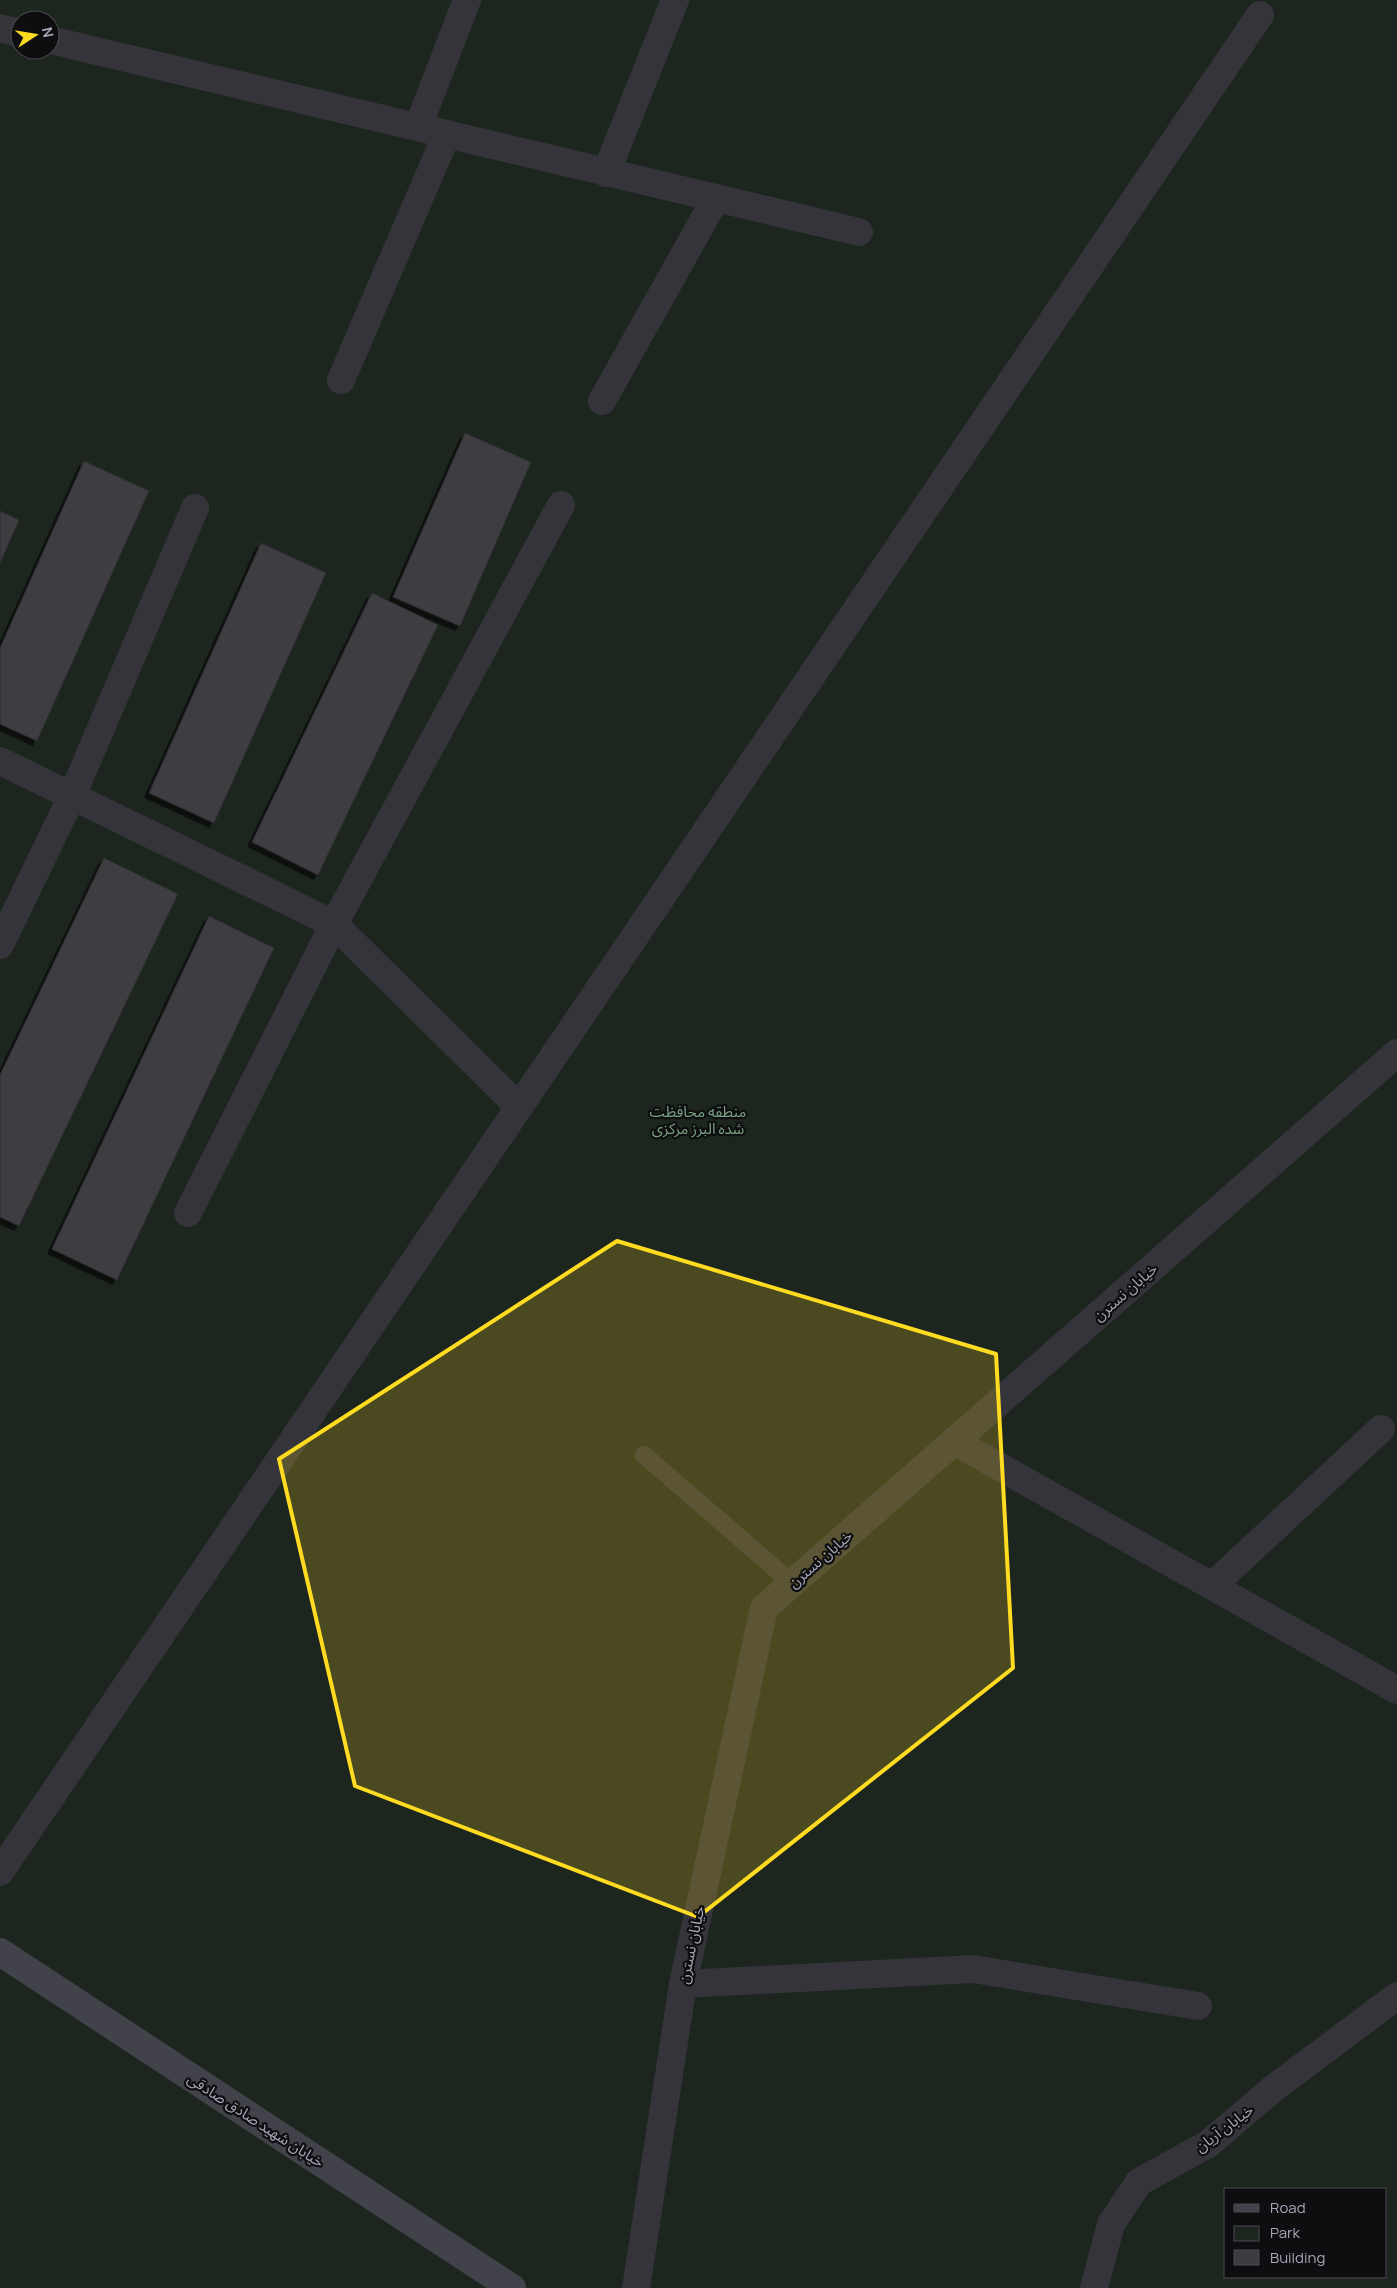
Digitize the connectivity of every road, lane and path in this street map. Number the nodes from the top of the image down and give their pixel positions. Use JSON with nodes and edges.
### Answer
{"nodes":[{"id":1,"x":467,"y":0,"type":"edge"},
{"id":2,"x":675,"y":0,"type":"edge"},
{"id":3,"x":1260,"y":15,"type":"dead end"},
{"id":4,"x":60,"y":42,"type":"edge"},
{"id":5,"x":418,"y":127,"type":"junction"},
{"id":6,"x":447,"y":134,"type":"junction"},
{"id":7,"x":606,"y":173,"type":"junction"},
{"id":8,"x":716,"y":198,"type":"junction"},
{"id":9,"x":859,"y":232,"type":"dead end"},
{"id":10,"x":341,"y":380,"type":"dead end"},
{"id":11,"x":602,"y":401,"type":"dead end"},
{"id":12,"x":561,"y":505,"type":"dead end"},
{"id":13,"x":195,"y":508,"type":"dead end"},
{"id":14,"x":0,"y":761,"type":"edge"},
{"id":15,"x":72,"y":796,"type":"junction"},
{"id":16,"x":334,"y":924,"type":"junction"},
{"id":17,"x":0,"y":945,"type":"edge"},
{"id":18,"x":1397,"y":1053,"type":"edge"},
{"id":19,"x":520,"y":1107,"type":"junction"},
{"id":20,"x":188,"y":1213,"type":"dead end"},
{"id":21,"x":1381,"y":1429,"type":"dead end"},
{"id":22,"x":954,"y":1441,"type":"junction"},
{"id":23,"x":644,"y":1455,"type":"dead end"},
{"id":24,"x":792,"y":1583,"type":"junction"},
{"id":25,"x":1212,"y":1586,"type":"junction"},
{"id":26,"x":1397,"y":1690,"type":"edge"},
{"id":27,"x":0,"y":1872,"type":"edge"},
{"id":28,"x":0,"y":1952,"type":"edge"},
{"id":29,"x":683,"y":1984,"type":"junction"},
{"id":30,"x":1397,"y":1996,"type":"edge"},
{"id":31,"x":1198,"y":2006,"type":"dead end"},
{"id":32,"x":512,"y":2288,"type":"edge"},
{"id":33,"x":636,"y":2288,"type":"edge"},
{"id":34,"x":1094,"y":2288,"type":"edge"}],
"edges":[{"from":1,"to":5,"type":"street"},
{"from":2,"to":7,"type":"street"},
{"from":3,"to":19,"type":"street"},
{"from":4,"to":5,"type":"street"},
{"from":5,"to":6,"type":"street"},
{"from":6,"to":7,"type":"street"},
{"from":6,"to":10,"type":"street"},
{"from":7,"to":8,"type":"street"},
{"from":8,"to":9,"type":"street"},
{"from":8,"to":11,"type":"street"},
{"from":12,"to":16,"type":"street"},
{"from":13,"to":15,"type":"street"},
{"from":14,"to":15,"type":"street"},
{"from":15,"to":16,"type":"street"},
{"from":15,"to":17,"type":"street"},
{"from":16,"to":19,"type":"street"},
{"from":16,"to":20,"type":"street"},
{"from":18,"to":22,"type":"street","name":"خیابان نسترن"},
{"from":19,"to":27,"type":"street"},
{"from":21,"to":25,"type":"street"},
{"from":22,"to":24,"type":"street","name":"خیابان نسترن"},
{"from":22,"to":25,"type":"street"},
{"from":23,"to":24,"type":"lane"},
{"from":24,"to":29,"type":"street","name":"خیابان نسترن"},
{"from":25,"to":26,"type":"street"},
{"from":28,"to":32,"type":"street","name":"خیابان شهید صادق صادقی"},
{"from":29,"to":31,"type":"street"},
{"from":29,"to":33,"type":"street","name":"خیابان نسترن"},
{"from":30,"to":34,"type":"street","name":"خیابان آریان"}]}
